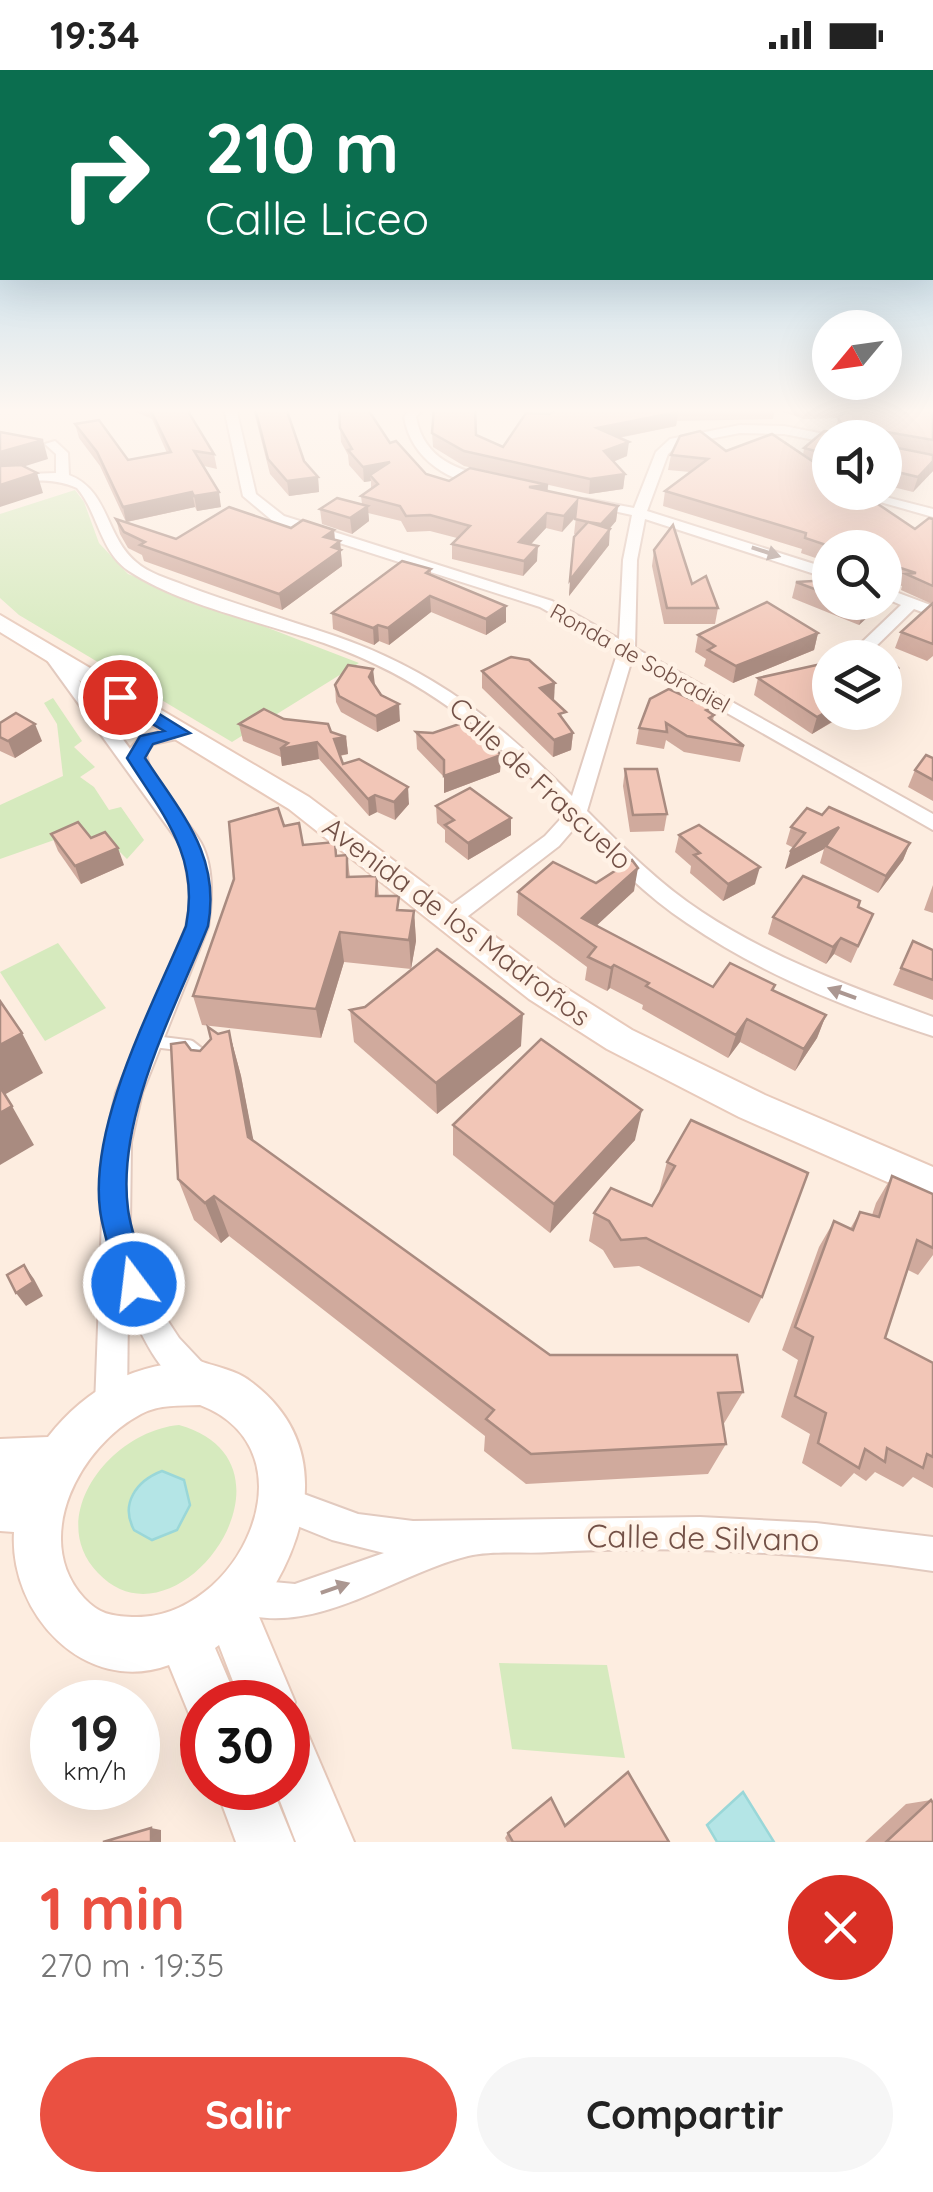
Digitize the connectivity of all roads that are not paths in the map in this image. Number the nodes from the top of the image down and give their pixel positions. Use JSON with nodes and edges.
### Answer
{"nodes":[{"id":1,"x":89,"y":491,"type":"edge"},
{"id":2,"x":249,"y":491,"type":"edge"},
{"id":3,"x":647,"y":491,"type":"edge"},
{"id":4,"x":569,"y":498,"type":"edge"},
{"id":5,"x":902,"y":504,"type":"edge"},
{"id":6,"x":640,"y":512,"type":"junction"},
{"id":7,"x":933,"y":513,"type":"edge"},
{"id":8,"x":812,"y":568,"type":"edge"},
{"id":9,"x":902,"y":600,"type":"edge"},
{"id":10,"x":912,"y":603,"type":"junction"},
{"id":11,"x":933,"y":611,"type":"edge"},
{"id":12,"x":0,"y":622,"type":"edge"},
{"id":13,"x":873,"y":640,"type":"edge"},
{"id":14,"x":628,"y":648,"type":"junction"},
{"id":15,"x":52,"y":656,"type":"junction"},
{"id":16,"x":148,"y":714,"type":"junction"},
{"id":17,"x":109,"y":733,"type":"junction"},
{"id":18,"x":180,"y":733,"type":"junction"},
{"id":19,"x":139,"y":768,"type":"junction"},
{"id":20,"x":576,"y":814,"type":"junction"},
{"id":21,"x":933,"y":823,"type":"edge"},
{"id":22,"x":451,"y":916,"type":"junction"},
{"id":23,"x":933,"y":1026,"type":"edge"},
{"id":24,"x":150,"y":1041,"type":"junction"},
{"id":25,"x":190,"y":1046,"type":"junction"},
{"id":26,"x":224,"y":1052,"type":"edge"},
{"id":27,"x":208,"y":1072,"type":"edge"},
{"id":28,"x":933,"y":1185,"type":"edge"},
{"id":29,"x":114,"y":1208,"type":"junction"},
{"id":30,"x":200,"y":1384,"type":"junction"},
{"id":31,"x":110,"y":1406,"type":"junction"},
{"id":32,"x":60,"y":1460,"type":"junction"},
{"id":33,"x":0,"y":1462,"type":"edge"},
{"id":34,"x":282,"y":1503,"type":"junction"},
{"id":35,"x":20,"y":1508,"type":"edge"},
{"id":36,"x":472,"y":1538,"type":"junction"},
{"id":37,"x":933,"y":1554,"type":"edge"},
{"id":38,"x":234,"y":1603,"type":"junction"},
{"id":39,"x":186,"y":1638,"type":"junction"},
{"id":40,"x":202,"y":1680,"type":"edge"},
{"id":41,"x":260,"y":1680,"type":"edge"},
{"id":42,"x":310,"y":1807,"type":"edge"},
{"id":43,"x":253,"y":1810,"type":"edge"},
{"id":44,"x":265,"y":1842,"type":"edge"},
{"id":45,"x":324,"y":1842,"type":"edge"}],
"edges":[{"from":1,"to":20,"type":"street","name":"Calle de Frascuelo"},
{"from":2,"to":14,"type":"street","name":"Ronda de Sobradiel"},
{"from":3,"to":6,"type":"street"},
{"from":4,"to":6,"type":"street"},
{"from":5,"to":7,"type":"street"},
{"from":6,"to":8,"type":"street","one_way":true},
{"from":6,"to":14,"type":"street"},
{"from":9,"to":10,"type":"street"},
{"from":10,"to":11,"type":"street"},
{"from":10,"to":13,"type":"street"},
{"from":12,"to":15,"type":"street","name":"Avenida de los Madroños"},
{"from":14,"to":20,"type":"street"},
{"from":14,"to":21,"type":"street","name":"Ronda de Sobradiel"},
{"from":15,"to":16,"type":"street","name":"Avenida de los Madroños"},
{"from":15,"to":17,"type":"street"},
{"from":16,"to":17,"type":"street"},
{"from":16,"to":18,"type":"street","name":"Avenida de los Madroños"},
{"from":17,"to":19,"type":"street"},
{"from":18,"to":19,"type":"street"},
{"from":18,"to":22,"type":"street","name":"Avenida de los Madroños"},
{"from":19,"to":24,"type":"street"},
{"from":20,"to":22,"type":"street"},
{"from":23,"to":20,"type":"street","name":"Calle de Frascuelo","one_way":true},
{"from":22,"to":28,"type":"street","name":"Avenida de los Madroños"},
{"from":24,"to":25,"type":"lane"},
{"from":24,"to":29,"type":"street"},
{"from":25,"to":26,"type":"lane"},
{"from":25,"to":27,"type":"lane"},
{"from":29,"to":30,"type":"street"},
{"from":29,"to":31,"type":"street"},
{"from":30,"to":31,"type":"street"},
{"from":30,"to":34,"type":"street"},
{"from":31,"to":32,"type":"street"},
{"from":32,"to":33,"type":"street"},
{"from":32,"to":35,"type":"street"},
{"from":34,"to":36,"type":"street","name":"Calle de Silvano"},
{"from":34,"to":38,"type":"street"},
{"from":35,"to":39,"type":"street"},
{"from":36,"to":37,"type":"street","name":"Calle de Silvano"},
{"from":38,"to":36,"type":"street","name":"Calle de Silvano","one_way":true},
{"from":38,"to":39,"type":"street"},
{"from":38,"to":41,"type":"street"},
{"from":39,"to":40,"type":"street"},
{"from":42,"to":45,"type":"street"},
{"from":43,"to":44,"type":"street"}]}
